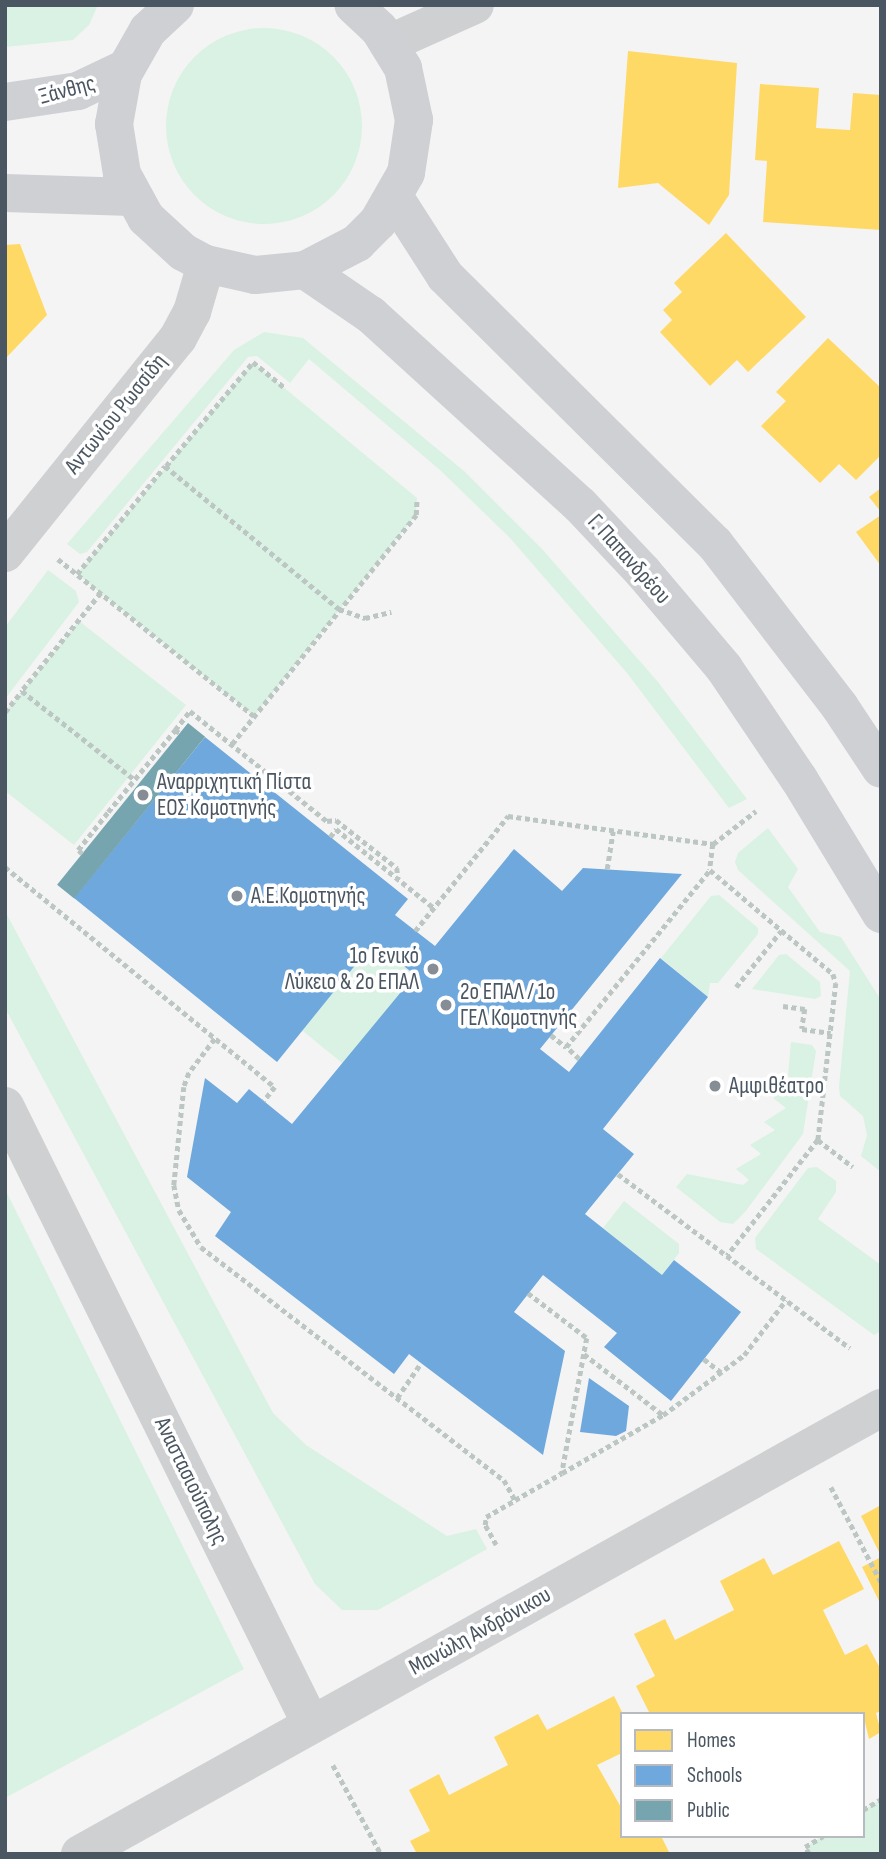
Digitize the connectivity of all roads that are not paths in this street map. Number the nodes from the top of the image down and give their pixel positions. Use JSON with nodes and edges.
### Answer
{"nodes":[{"id":1,"x":175,"y":5,"type":"edge"},
{"id":2,"x":353,"y":5,"type":"edge"},
{"id":3,"x":475,"y":5,"type":"edge"},
{"id":4,"x":390,"y":43,"type":"junction"},
{"id":5,"x":126,"y":68,"type":"junction"},
{"id":6,"x":5,"y":102,"type":"edge"},
{"id":7,"x":5,"y":193,"type":"edge"},
{"id":8,"x":132,"y":197,"type":"junction"},
{"id":9,"x":395,"y":198,"type":"junction"},
{"id":10,"x":206,"y":264,"type":"junction"},
{"id":11,"x":305,"y":270,"type":"junction"},
{"id":12,"x":5,"y":553,"type":"edge"},
{"id":13,"x":881,"y":769,"type":"edge"},
{"id":14,"x":881,"y":914,"type":"edge"},
{"id":15,"x":5,"y":1107,"type":"edge"},
{"id":16,"x":881,"y":1408,"type":"edge"},
{"id":17,"x":311,"y":1724,"type":"junction"},
{"id":18,"x":80,"y":1854,"type":"edge"}],
"edges":[{"from":1,"to":5,"type":"main road"},
{"from":2,"to":4,"type":"main road"},
{"from":3,"to":4,"type":"street"},
{"from":4,"to":9,"type":"main road"},
{"from":5,"to":6,"type":"main road","name":"Ξάνθης"},
{"from":5,"to":8,"type":"main road"},
{"from":7,"to":8,"type":"main road"},
{"from":8,"to":10,"type":"main road"},
{"from":9,"to":11,"type":"main road"},
{"from":9,"to":13,"type":"main road"},
{"from":10,"to":11,"type":"main road"},
{"from":10,"to":12,"type":"street","name":"Αντωνίου Ρωσσίδη"},
{"from":11,"to":14,"type":"main road","name":"Γ. Παπανδρέου"},
{"from":15,"to":17,"type":"street","name":"Αναστασιούπολης"},
{"from":16,"to":17,"type":"street","name":"Μανώλη Ανδρόνικου"},
{"from":17,"to":18,"type":"street","name":"Μανώλη Ανδρόνικου"}]}
